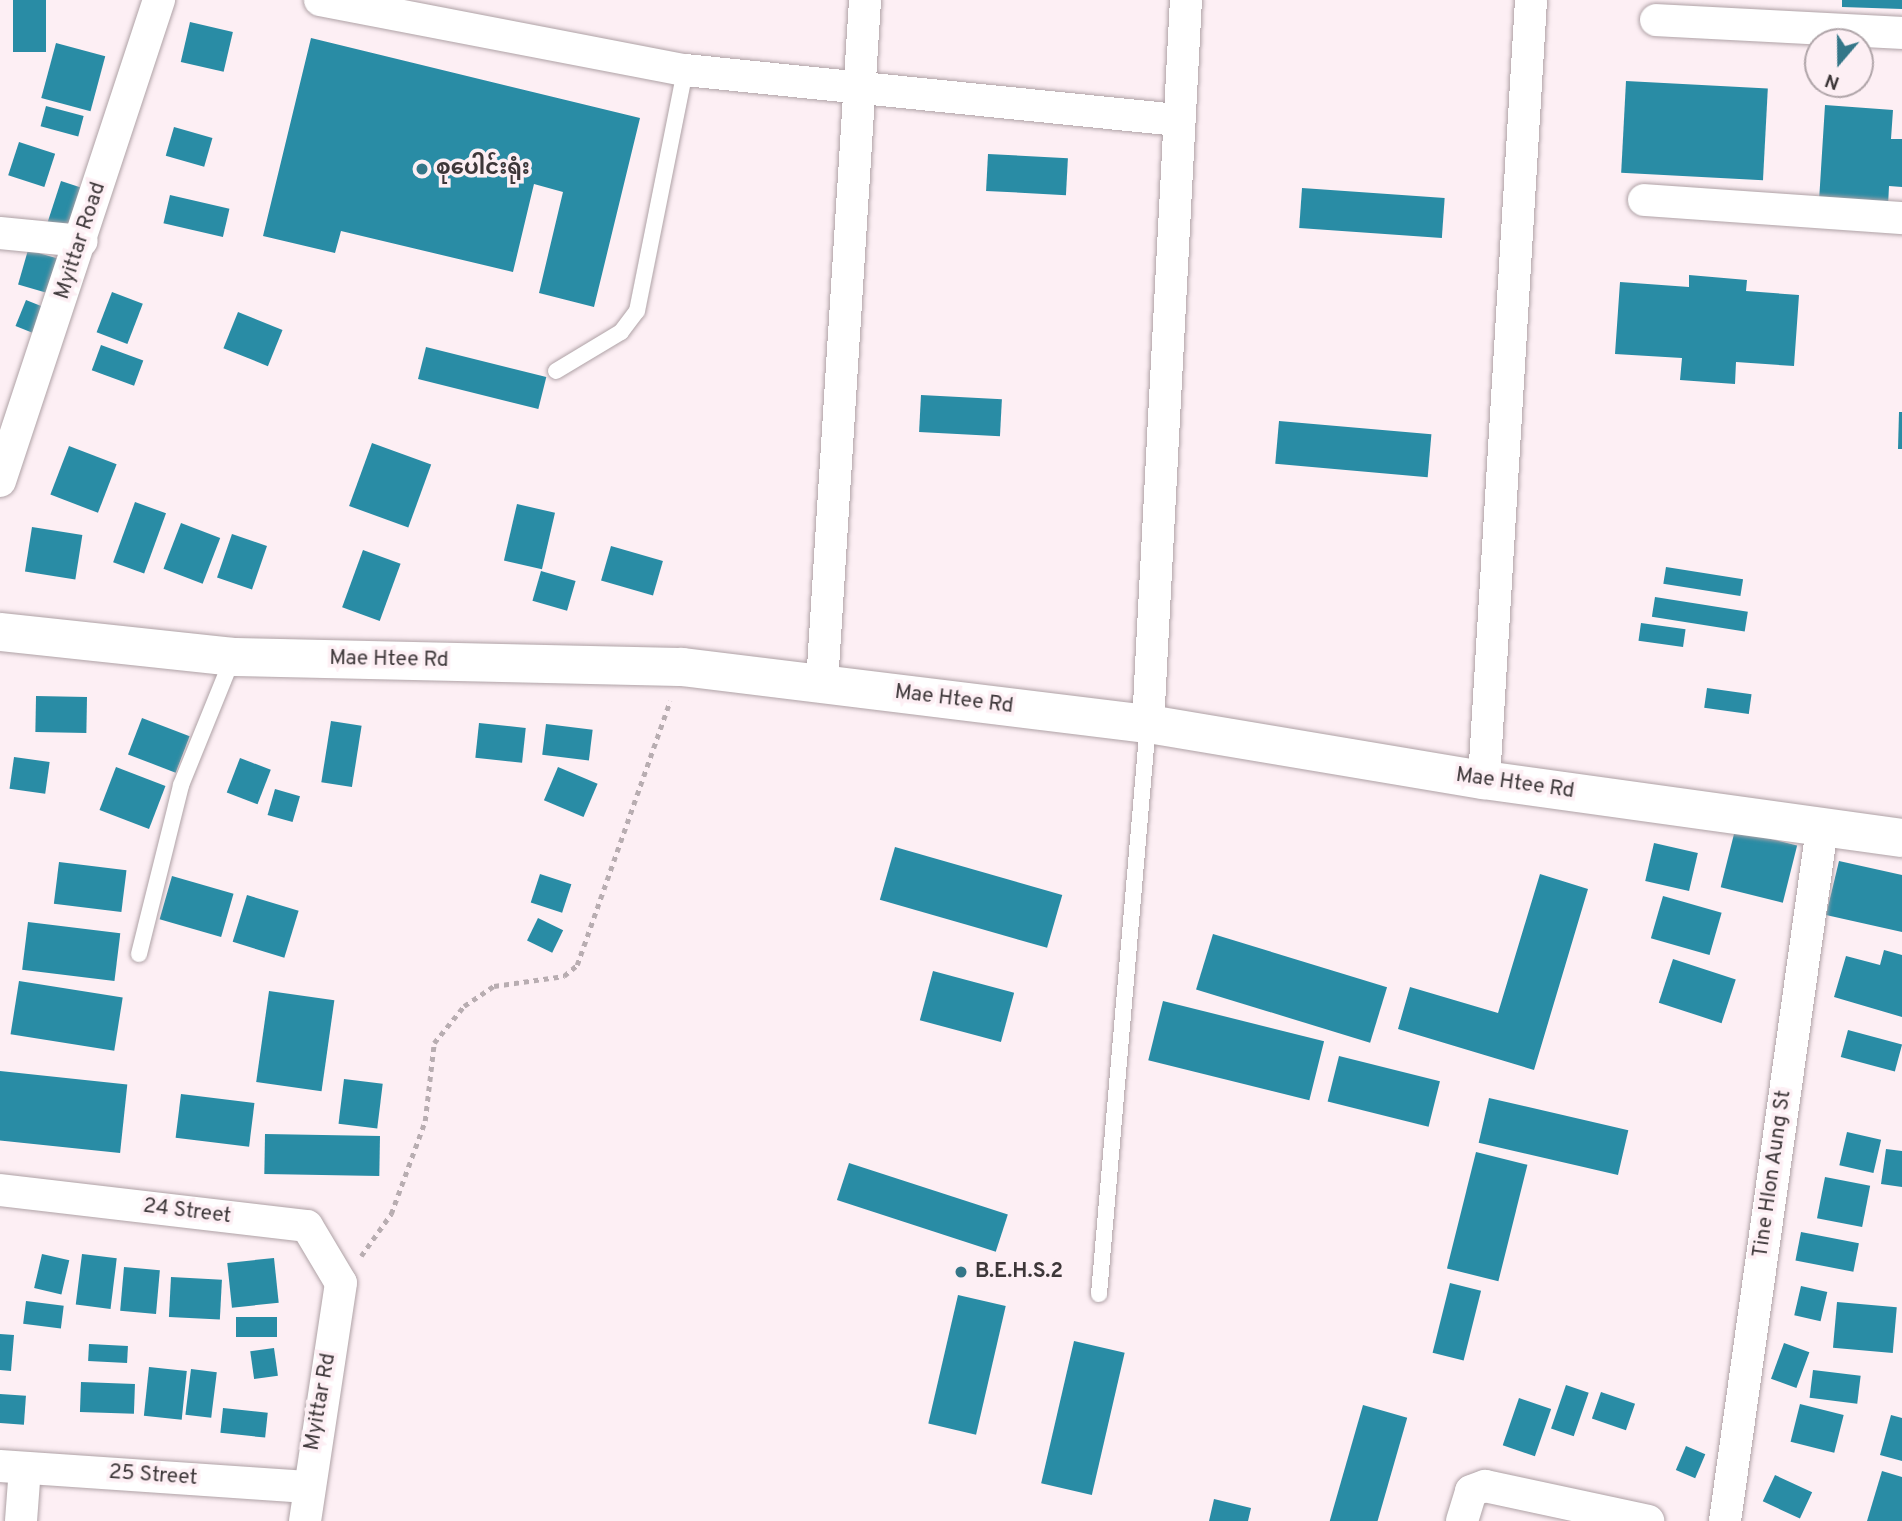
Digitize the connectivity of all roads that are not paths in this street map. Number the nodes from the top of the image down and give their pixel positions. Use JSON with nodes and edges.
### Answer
{"nodes":[{"id":1,"x":159,"y":0,"type":"edge"},
{"id":2,"x":320,"y":0,"type":"edge"},
{"id":3,"x":865,"y":0,"type":"edge"},
{"id":4,"x":1186,"y":0,"type":"edge"},
{"id":5,"x":1531,"y":0,"type":"edge"},
{"id":6,"x":357,"y":3,"type":"edge"},
{"id":7,"x":1656,"y":20,"type":"dead end"},
{"id":8,"x":1902,"y":33,"type":"edge"},
{"id":9,"x":685,"y":70,"type":"junction"},
{"id":10,"x":858,"y":85,"type":"junction"},
{"id":11,"x":1179,"y":120,"type":"junction"},
{"id":12,"x":1644,"y":200,"type":"dead end"},
{"id":13,"x":1902,"y":218,"type":"edge"},
{"id":14,"x":0,"y":233,"type":"edge"},
{"id":15,"x":82,"y":241,"type":"junction"},
{"id":16,"x":556,"y":371,"type":"dead end"},
{"id":17,"x":0,"y":481,"type":"edge"},
{"id":18,"x":0,"y":632,"type":"edge"},
{"id":19,"x":233,"y":656,"type":"junction"},
{"id":20,"x":822,"y":684,"type":"junction"},
{"id":21,"x":1148,"y":724,"type":"junction"},
{"id":22,"x":1485,"y":780,"type":"junction"},
{"id":23,"x":1822,"y":828,"type":"junction"},
{"id":24,"x":1902,"y":838,"type":"edge"},
{"id":25,"x":139,"y":954,"type":"dead end"},
{"id":26,"x":0,"y":1190,"type":"edge"},
{"id":27,"x":341,"y":1283,"type":"joint"},
{"id":28,"x":1099,"y":1294,"type":"dead end"},
{"id":29,"x":13,"y":1467,"type":"edge"},
{"id":30,"x":307,"y":1487,"type":"junction"},
{"id":31,"x":1463,"y":1513,"type":"edge"},
{"id":32,"x":21,"y":1521,"type":"edge"},
{"id":33,"x":305,"y":1521,"type":"edge"},
{"id":34,"x":1648,"y":1521,"type":"edge"},
{"id":35,"x":1725,"y":1521,"type":"edge"}],
"edges":[{"from":1,"to":15,"type":"street","name":"Myittar Road"},
{"from":2,"to":6,"type":"street"},
{"from":3,"to":10,"type":"street"},
{"from":4,"to":11,"type":"street"},
{"from":5,"to":22,"type":"street"},
{"from":6,"to":9,"type":"street"},
{"from":7,"to":8,"type":"street"},
{"from":9,"to":10,"type":"street"},
{"from":9,"to":16,"type":"lane"},
{"from":10,"to":11,"type":"street"},
{"from":10,"to":20,"type":"street"},
{"from":11,"to":21,"type":"street"},
{"from":12,"to":13,"type":"street"},
{"from":14,"to":15,"type":"street"},
{"from":15,"to":17,"type":"street","name":"Myittar Road"},
{"from":18,"to":19,"type":"street","name":"Mae Htee Rd"},
{"from":19,"to":20,"type":"street","name":"Mae Htee Rd"},
{"from":19,"to":25,"type":"lane"},
{"from":20,"to":21,"type":"street","name":"Mae Htee Rd"},
{"from":21,"to":22,"type":"street","name":"Mae Htee Rd"},
{"from":21,"to":28,"type":"lane"},
{"from":22,"to":23,"type":"street","name":"Mae Htee Rd"},
{"from":23,"to":24,"type":"street","name":"Mae Htee Rd"},
{"from":23,"to":35,"type":"street","name":"Tine Hlon Aung St"},
{"from":26,"to":27,"type":"street","name":"24 Street"},
{"from":27,"to":30,"type":"street","name":"Myittar Rd"},
{"from":29,"to":30,"type":"street","name":"25 Street"},
{"from":29,"to":32,"type":"street"},
{"from":30,"to":33,"type":"street","name":"Myittar Rd"},
{"from":31,"to":34,"type":"street"}]}
